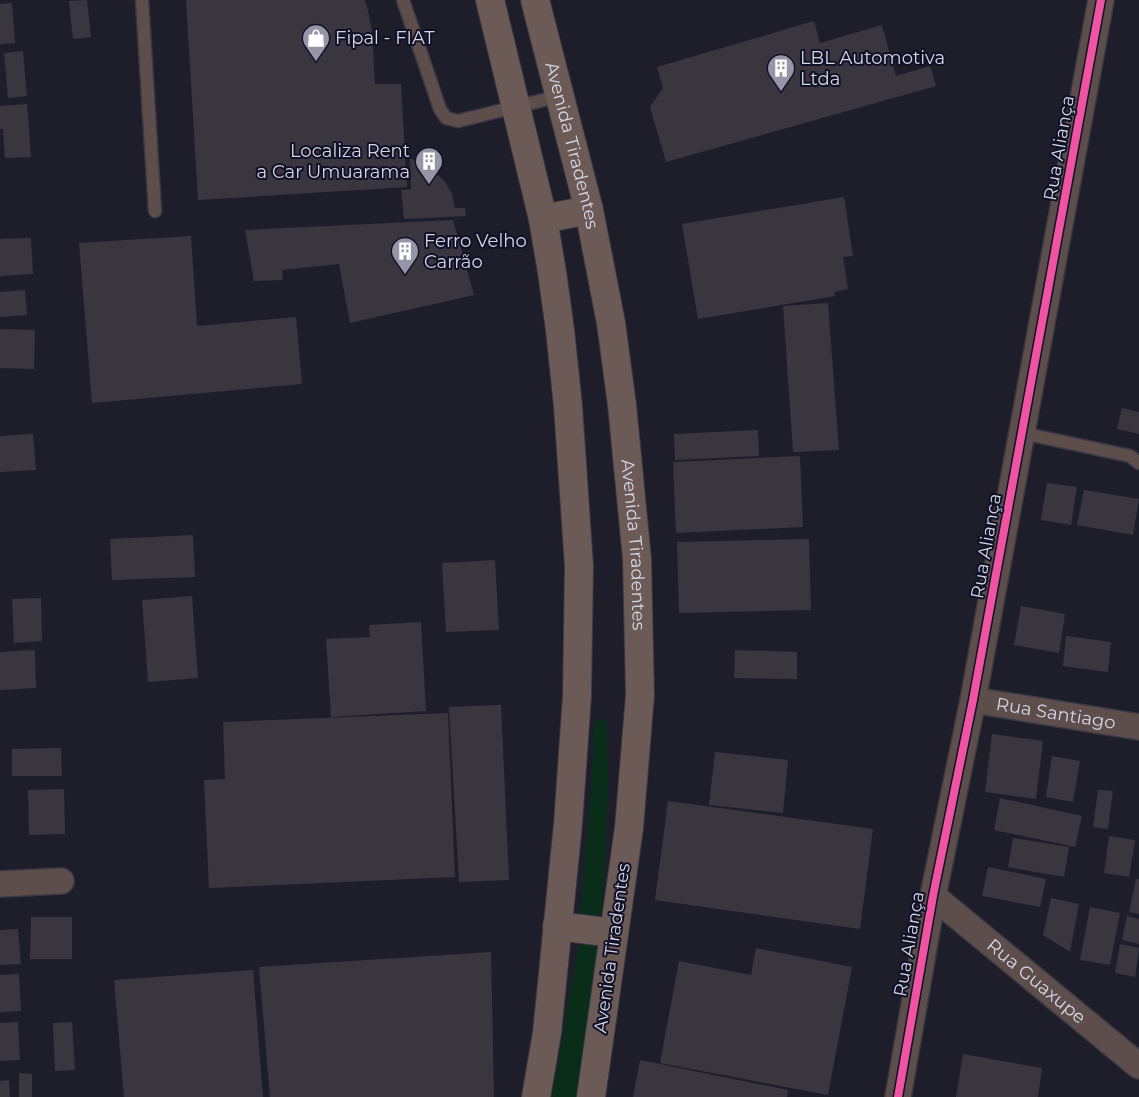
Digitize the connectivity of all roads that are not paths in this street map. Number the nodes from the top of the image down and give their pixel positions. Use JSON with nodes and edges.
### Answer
{"nodes":[{"id":1,"x":142,"y":0,"type":"edge"},
{"id":2,"x":403,"y":0,"type":"edge"},
{"id":3,"x":490,"y":0,"type":"edge"},
{"id":4,"x":535,"y":0,"type":"edge"},
{"id":5,"x":1101,"y":0,"type":"edge"},
{"id":6,"x":560,"y":96,"type":"junction"},
{"id":7,"x":516,"y":106,"type":"junction"},
{"id":8,"x":590,"y":210,"type":"junction"},
{"id":9,"x":155,"y":211,"type":"dead end"},
{"id":10,"x":543,"y":219,"type":"junction"},
{"id":11,"x":1022,"y":433,"type":"junction"},
{"id":12,"x":1139,"y":463,"type":"edge"},
{"id":13,"x":974,"y":700,"type":"junction"},
{"id":14,"x":1139,"y":727,"type":"edge"},
{"id":15,"x":61,"y":881,"type":"dead end"},
{"id":16,"x":0,"y":884,"type":"edge"},
{"id":17,"x":933,"y":896,"type":"junction"},
{"id":18,"x":558,"y":926,"type":"junction"},
{"id":19,"x":614,"y":933,"type":"junction"},
{"id":20,"x":1139,"y":1066,"type":"edge"},
{"id":21,"x":536,"y":1097,"type":"edge"},
{"id":22,"x":591,"y":1097,"type":"edge"},
{"id":23,"x":898,"y":1097,"type":"edge"}],
"edges":[{"from":1,"to":9,"type":"lane"},
{"from":2,"to":7,"type":"lane"},
{"from":3,"to":7,"type":"main road"},
{"from":4,"to":6,"type":"main road","name":"Avenida Tiradentes"},
{"from":5,"to":11,"type":"street","name":"Rua Aliança"},
{"from":6,"to":7,"type":"lane"},
{"from":6,"to":8,"type":"main road","name":"Avenida Tiradentes"},
{"from":7,"to":10,"type":"main road"},
{"from":8,"to":10,"type":"main road"},
{"from":8,"to":19,"type":"main road","name":"Avenida Tiradentes"},
{"from":10,"to":18,"type":"main road"},
{"from":11,"to":12,"type":"lane"},
{"from":11,"to":13,"type":"street","name":"Rua Aliança"},
{"from":13,"to":14,"type":"street","name":"Rua Santiago"},
{"from":13,"to":17,"type":"street","name":"Rua Aliança"},
{"from":15,"to":16,"type":"street"},
{"from":17,"to":20,"type":"street","name":"Rua Guaxupe"},
{"from":17,"to":23,"type":"street","name":"Rua Aliança"},
{"from":18,"to":19,"type":"main road"},
{"from":18,"to":21,"type":"main road"},
{"from":19,"to":22,"type":"main road","name":"Avenida Tiradentes"}]}
